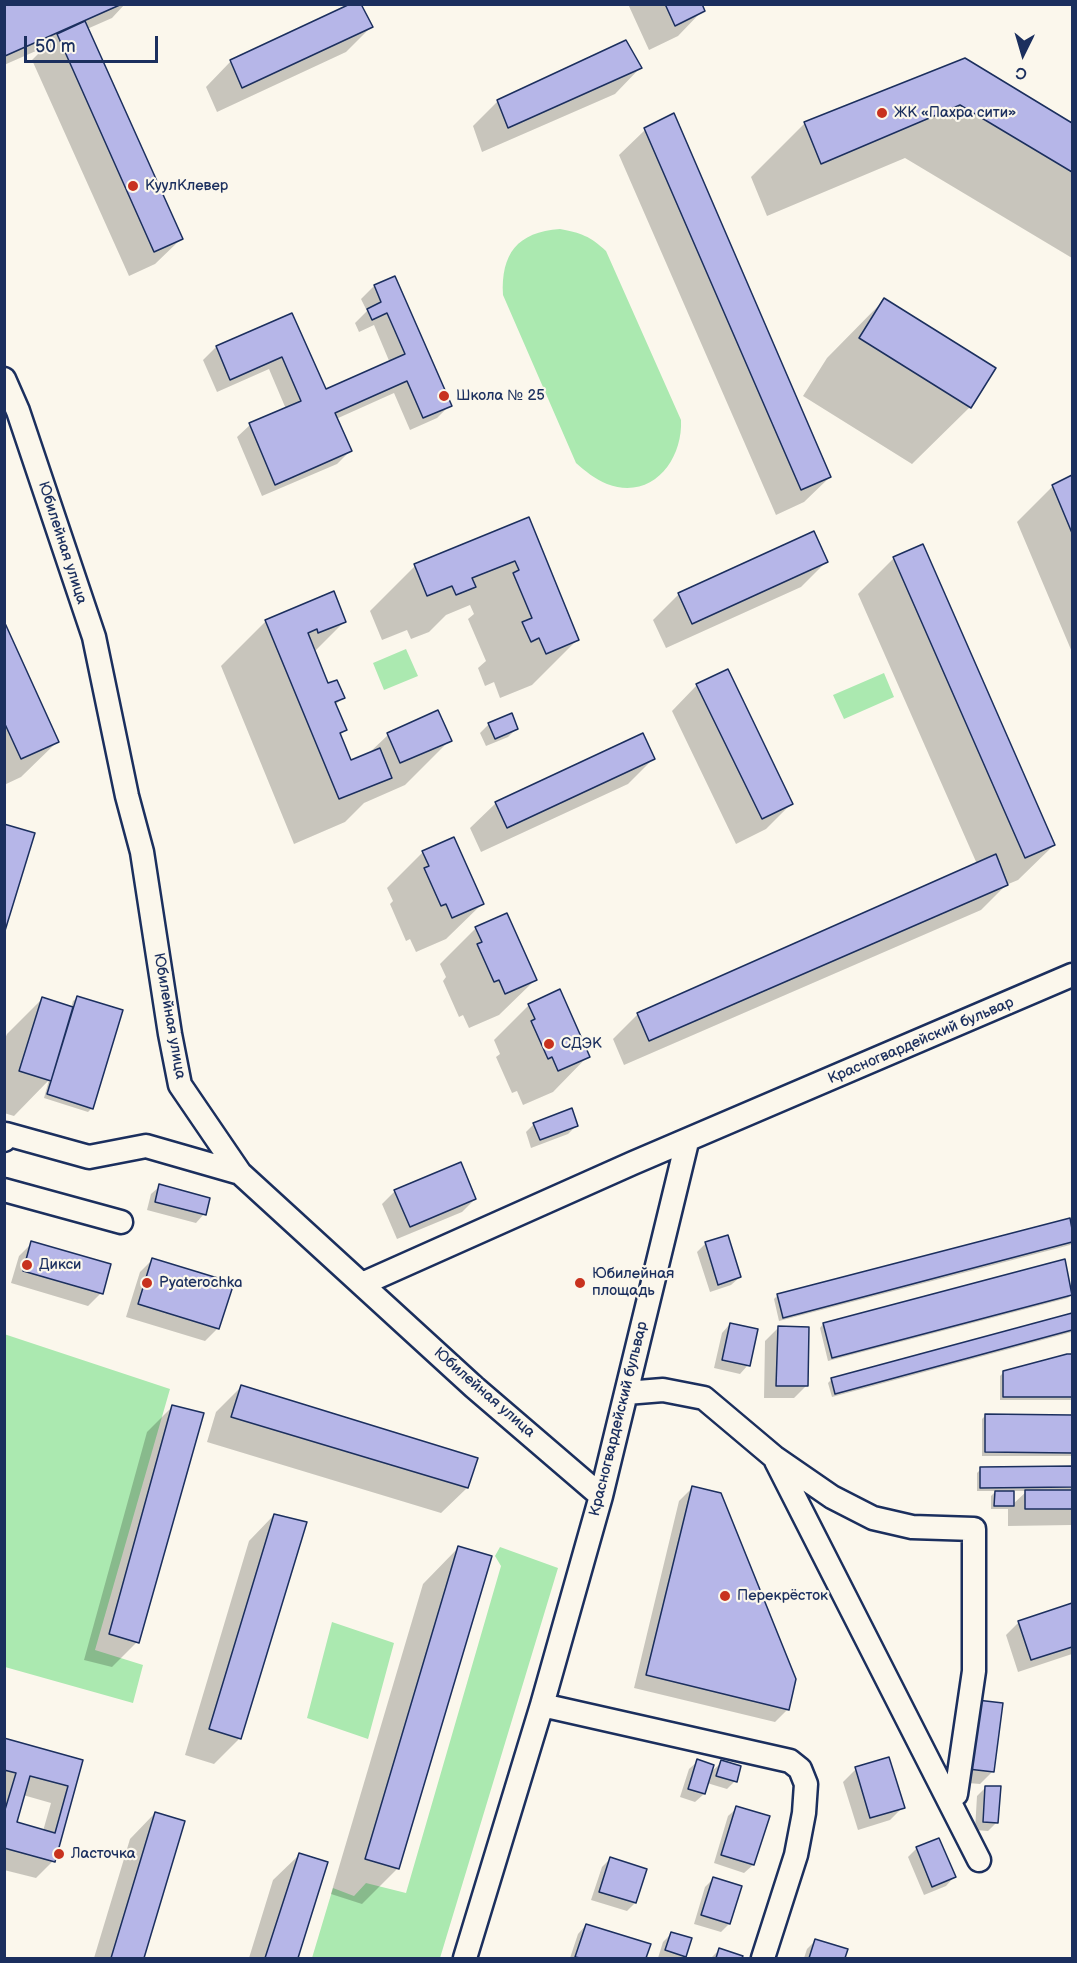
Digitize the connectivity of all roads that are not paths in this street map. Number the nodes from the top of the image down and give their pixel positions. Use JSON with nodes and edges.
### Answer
{"nodes":[{"id":1,"x":4,"y":379,"type":"edge"},
{"id":2,"x":1072,"y":975,"type":"edge"},
{"id":3,"x":4,"y":1140,"type":"edge"},
{"id":4,"x":687,"y":1142,"type":"junction"},
{"id":5,"x":240,"y":1173,"type":"junction"},
{"id":6,"x":4,"y":1190,"type":"edge"},
{"id":7,"x":122,"y":1222,"type":"dead end"},
{"id":8,"x":362,"y":1284,"type":"junction"},
{"id":9,"x":626,"y":1393,"type":"junction"},
{"id":10,"x":774,"y":1457,"type":"junction"},
{"id":11,"x":601,"y":1496,"type":"junction"},
{"id":12,"x":542,"y":1705,"type":"junction"},
{"id":13,"x":947,"y":1797,"type":"junction"},
{"id":14,"x":979,"y":1860,"type":"dead end"},
{"id":15,"x":465,"y":1959,"type":"edge"},
{"id":16,"x":763,"y":1959,"type":"edge"}],
"edges":[{"from":1,"to":5,"type":"street","name":"Юбилейная улица"},
{"from":2,"to":4,"type":"street","name":"Красногвардейский бульвар"},
{"from":3,"to":5,"type":"street"},
{"from":4,"to":8,"type":"street"},
{"from":4,"to":9,"type":"street","name":"Красногвардейский бульвар"},
{"from":5,"to":8,"type":"street","name":"Юбилейная улица"},
{"from":6,"to":7,"type":"street"},
{"from":8,"to":11,"type":"street","name":"Юбилейная улица"},
{"from":9,"to":10,"type":"street"},
{"from":9,"to":11,"type":"street","name":"Красногвардейский бульвар"},
{"from":10,"to":13,"type":"street"},
{"from":10,"to":13,"type":"street"},
{"from":11,"to":12,"type":"street","name":"Красногвардейский бульвар"},
{"from":12,"to":15,"type":"street","name":"Красногвардейский бульвар"},
{"from":12,"to":16,"type":"street"},
{"from":13,"to":14,"type":"street"}]}
